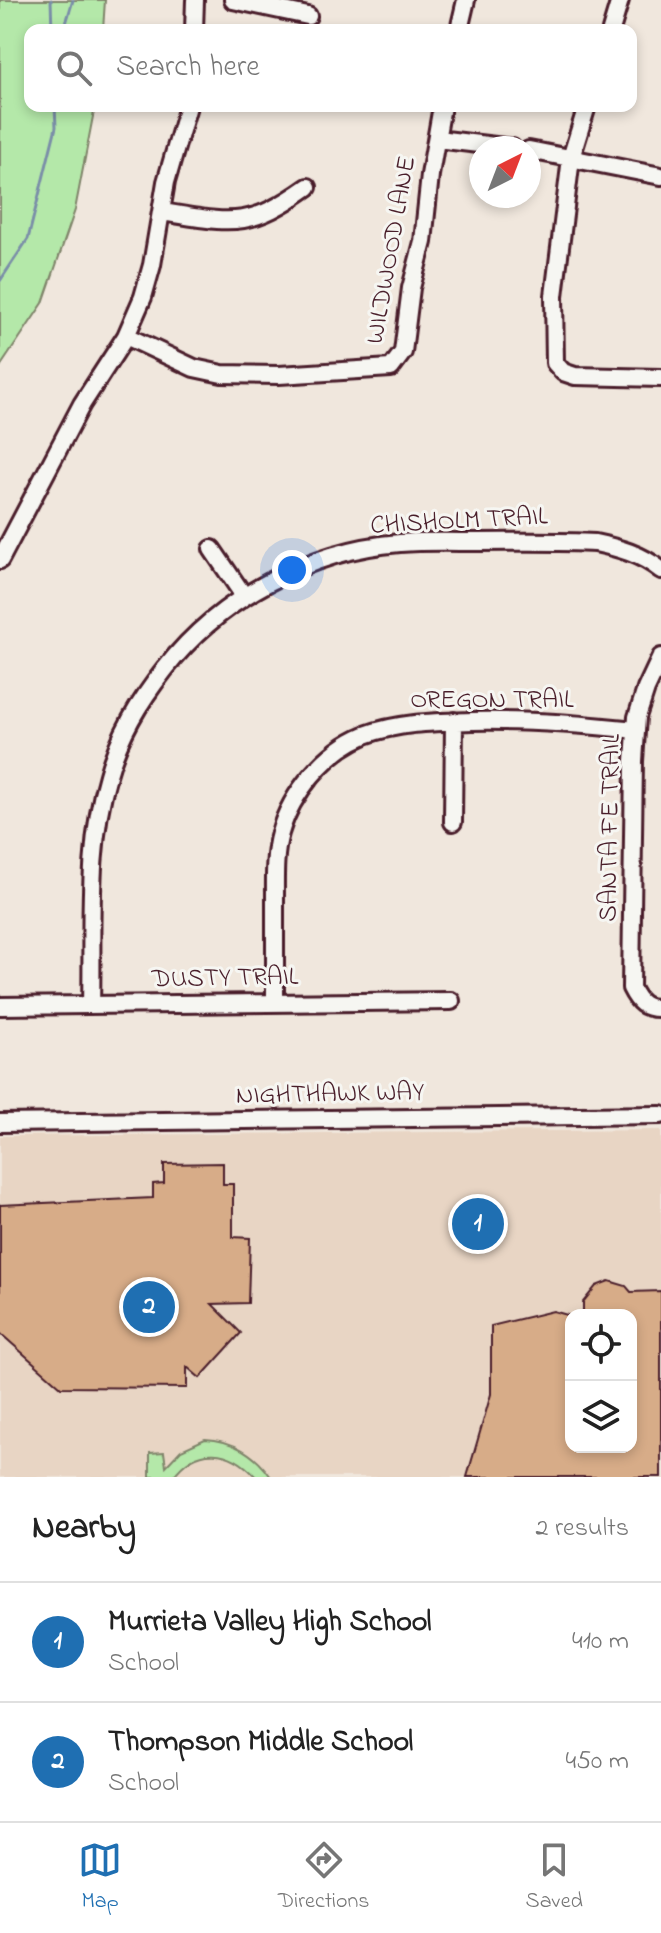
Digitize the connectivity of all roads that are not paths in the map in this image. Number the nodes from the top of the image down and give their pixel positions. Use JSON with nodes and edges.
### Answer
{"nodes":[{"id":1,"x":195,"y":0,"type":"edge"},
{"id":2,"x":233,"y":0,"type":"edge"},
{"id":3,"x":466,"y":0,"type":"edge"},
{"id":4,"x":620,"y":0,"type":"edge"},
{"id":5,"x":308,"y":16,"type":"dead end"},
{"id":6,"x":194,"y":24,"type":"edge"},
{"id":7,"x":460,"y":24,"type":"edge"},
{"id":8,"x":613,"y":24,"type":"edge"},
{"id":9,"x":187,"y":112,"type":"edge"},
{"id":10,"x":441,"y":112,"type":"edge"},
{"id":11,"x":585,"y":112,"type":"edge"},
{"id":12,"x":437,"y":139,"type":"junction"},
{"id":13,"x":469,"y":143,"type":"edge"},
{"id":14,"x":541,"y":152,"type":"edge"},
{"id":15,"x":571,"y":158,"type":"junction"},
{"id":16,"x":661,"y":176,"type":"edge"},
{"id":17,"x":308,"y":187,"type":"dead end"},
{"id":18,"x":162,"y":212,"type":"junction"},
{"id":19,"x":126,"y":336,"type":"junction"},
{"id":20,"x":661,"y":378,"type":"edge"},
{"id":21,"x":212,"y":549,"type":"dead end"},
{"id":22,"x":0,"y":560,"type":"edge"},
{"id":23,"x":661,"y":570,"type":"edge"},
{"id":24,"x":244,"y":596,"type":"junction"},
{"id":25,"x":661,"y":657,"type":"edge"},
{"id":26,"x":454,"y":721,"type":"junction"},
{"id":27,"x":636,"y":730,"type":"junction"},
{"id":28,"x":453,"y":822,"type":"dead end"},
{"id":29,"x":451,"y":1001,"type":"dead end"},
{"id":30,"x":275,"y":1002,"type":"junction"},
{"id":31,"x":91,"y":1005,"type":"junction"},
{"id":32,"x":0,"y":1006,"type":"edge"},
{"id":33,"x":661,"y":1008,"type":"edge"},
{"id":34,"x":661,"y":1115,"type":"edge"},
{"id":35,"x":0,"y":1123,"type":"edge"}],
"edges":[{"from":1,"to":6,"type":"street"},
{"from":2,"to":5,"type":"street"},
{"from":3,"to":7,"type":"street"},
{"from":4,"to":8,"type":"street"},
{"from":9,"to":18,"type":"street"},
{"from":10,"to":12,"type":"street","name":"WILDWOOD LANE"},
{"from":11,"to":15,"type":"street"},
{"from":12,"to":13,"type":"street"},
{"from":12,"to":19,"type":"street","name":"WILDWOOD LANE"},
{"from":14,"to":15,"type":"street"},
{"from":15,"to":16,"type":"street"},
{"from":15,"to":20,"type":"street"},
{"from":17,"to":18,"type":"street"},
{"from":18,"to":19,"type":"street"},
{"from":19,"to":22,"type":"street"},
{"from":21,"to":24,"type":"street"},
{"from":23,"to":24,"type":"street","name":"CHISHOLM TRAIL"},
{"from":24,"to":31,"type":"street","name":"CHISHOLM TRAIL"},
{"from":25,"to":27,"type":"street","name":"SANTA FE TRAIL"},
{"from":26,"to":27,"type":"street","name":"OREGON TRAIL"},
{"from":26,"to":28,"type":"street"},
{"from":26,"to":30,"type":"street","name":"OREGON TRAIL"},
{"from":27,"to":33,"type":"street","name":"SANTA FE TRAIL"},
{"from":29,"to":30,"type":"street","name":"DUSTY TRAIL"},
{"from":30,"to":31,"type":"street","name":"DUSTY TRAIL"},
{"from":31,"to":32,"type":"street","name":"DUSTY TRAIL"},
{"from":34,"to":35,"type":"street","name":"NIGHTHAWK WAY"}]}
